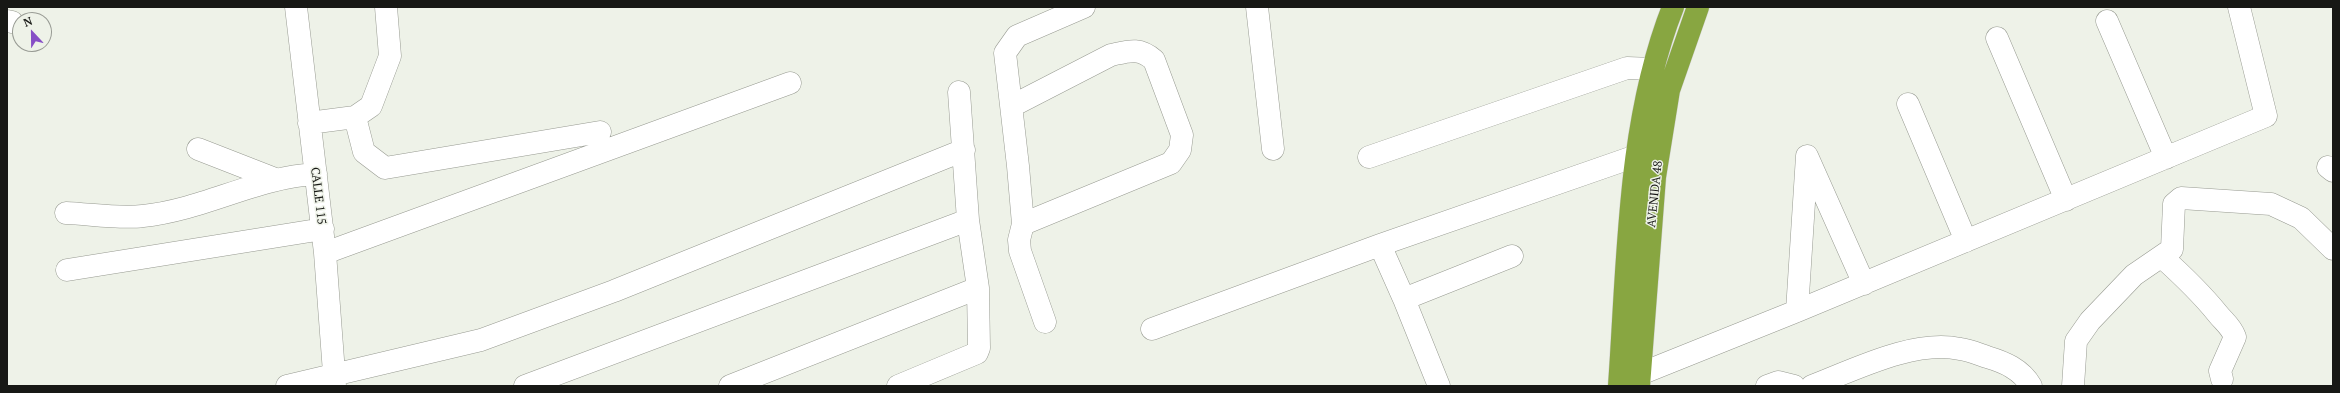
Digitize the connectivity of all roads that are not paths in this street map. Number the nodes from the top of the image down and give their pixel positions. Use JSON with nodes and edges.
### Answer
{"nodes":[{"id":1,"x":296,"y":7,"type":"edge"},
{"id":2,"x":386,"y":7,"type":"edge"},
{"id":3,"x":1084,"y":7,"type":"edge"},
{"id":4,"x":1257,"y":7,"type":"edge"},
{"id":5,"x":1673,"y":7,"type":"edge"},
{"id":6,"x":1698,"y":7,"type":"edge"},
{"id":7,"x":2239,"y":7,"type":"edge"},
{"id":8,"x":2107,"y":21,"type":"dead end"},
{"id":9,"x":1997,"y":38,"type":"dead end"},
{"id":10,"x":1653,"y":69,"type":"junction"},
{"id":11,"x":790,"y":83,"type":"dead end"},
{"id":12,"x":959,"y":92,"type":"dead end"},
{"id":13,"x":1908,"y":104,"type":"dead end"},
{"id":14,"x":1012,"y":106,"type":"junction"},
{"id":15,"x":355,"y":117,"type":"junction"},
{"id":16,"x":309,"y":123,"type":"junction"},
{"id":17,"x":600,"y":132,"type":"dead end"},
{"id":18,"x":198,"y":149,"type":"dead end"},
{"id":19,"x":1273,"y":149,"type":"dead end"},
{"id":20,"x":964,"y":150,"type":"junction"},
{"id":21,"x":1636,"y":156,"type":"junction"},
{"id":22,"x":1369,"y":157,"type":"dead end"},
{"id":23,"x":2166,"y":158,"type":"junction"},
{"id":24,"x":316,"y":174,"type":"junction"},
{"id":25,"x":275,"y":180,"type":"junction"},
{"id":26,"x":2066,"y":200,"type":"junction"},
{"id":27,"x":66,"y":213,"type":"dead end"},
{"id":28,"x":968,"y":220,"type":"junction"},
{"id":29,"x":1022,"y":224,"type":"junction"},
{"id":30,"x":323,"y":229,"type":"junction"},
{"id":31,"x":1966,"y":242,"type":"junction"},
{"id":32,"x":1380,"y":245,"type":"junction"},
{"id":33,"x":2333,"y":249,"type":"edge"},
{"id":34,"x":325,"y":253,"type":"junction"},
{"id":35,"x":1512,"y":256,"type":"dead end"},
{"id":36,"x":2162,"y":258,"type":"junction"},
{"id":37,"x":67,"y":270,"type":"dead end"},
{"id":38,"x":1864,"y":284,"type":"junction"},
{"id":39,"x":978,"y":288,"type":"junction"},
{"id":40,"x":1404,"y":299,"type":"junction"},
{"id":41,"x":1797,"y":311,"type":"junction"},
{"id":42,"x":1045,"y":322,"type":"dead end"},
{"id":43,"x":1152,"y":329,"type":"dead end"},
{"id":44,"x":2222,"y":378,"type":"dead end"},
{"id":45,"x":1639,"y":380,"type":"edge"},
{"id":46,"x":334,"y":381,"type":"edge"},
{"id":47,"x":287,"y":386,"type":"edge"},
{"id":48,"x":525,"y":386,"type":"edge"},
{"id":49,"x":730,"y":386,"type":"edge"},
{"id":50,"x":898,"y":386,"type":"edge"},
{"id":51,"x":1439,"y":386,"type":"edge"},
{"id":52,"x":1619,"y":386,"type":"edge"},
{"id":53,"x":1767,"y":386,"type":"edge"},
{"id":54,"x":1794,"y":386,"type":"edge"},
{"id":55,"x":1812,"y":386,"type":"edge"},
{"id":56,"x":2031,"y":386,"type":"edge"},
{"id":57,"x":2073,"y":386,"type":"edge"}],
"edges":[{"from":1,"to":16,"type":"street","name":"CALLE 115"},
{"from":2,"to":15,"type":"street"},
{"from":3,"to":14,"type":"street"},
{"from":4,"to":19,"type":"street"},
{"from":5,"to":10,"type":"highway","name":"AVENIDA 48"},
{"from":6,"to":45,"type":"highway","name":"AVENIDA 48"},
{"from":7,"to":23,"type":"street"},
{"from":8,"to":23,"type":"street"},
{"from":9,"to":26,"type":"street"},
{"from":10,"to":21,"type":"highway","name":"AVENIDA 48"},
{"from":10,"to":22,"type":"street"},
{"from":11,"to":34,"type":"street"},
{"from":12,"to":20,"type":"street"},
{"from":13,"to":31,"type":"street"},
{"from":14,"to":29,"type":"street"},
{"from":14,"to":29,"type":"street"},
{"from":15,"to":16,"type":"street"},
{"from":15,"to":17,"type":"street"},
{"from":16,"to":24,"type":"street","name":"CALLE 115"},
{"from":18,"to":25,"type":"street"},
{"from":20,"to":28,"type":"street"},
{"from":20,"to":46,"type":"street"},
{"from":21,"to":32,"type":"street"},
{"from":21,"to":52,"type":"highway","name":"AVENIDA 48"},
{"from":23,"to":26,"type":"street"},
{"from":24,"to":25,"type":"street"},
{"from":24,"to":30,"type":"street","name":"CALLE 115"},
{"from":25,"to":27,"type":"street"},
{"from":26,"to":31,"type":"street"},
{"from":28,"to":39,"type":"street"},
{"from":28,"to":48,"type":"street"},
{"from":29,"to":42,"type":"street"},
{"from":30,"to":34,"type":"street","name":"CALLE 115"},
{"from":30,"to":37,"type":"street"},
{"from":31,"to":38,"type":"street"},
{"from":32,"to":40,"type":"street"},
{"from":32,"to":43,"type":"street"},
{"from":33,"to":36,"type":"street"},
{"from":34,"to":46,"type":"street","name":"CALLE 115"},
{"from":35,"to":40,"type":"street"},
{"from":36,"to":44,"type":"street"},
{"from":36,"to":57,"type":"street"},
{"from":38,"to":41,"type":"street"},
{"from":38,"to":41,"type":"street"},
{"from":39,"to":49,"type":"street"},
{"from":39,"to":50,"type":"street"},
{"from":40,"to":51,"type":"street"},
{"from":41,"to":45,"type":"street"},
{"from":46,"to":47,"type":"street"},
{"from":53,"to":54,"type":"street"},
{"from":55,"to":56,"type":"street"}]}
